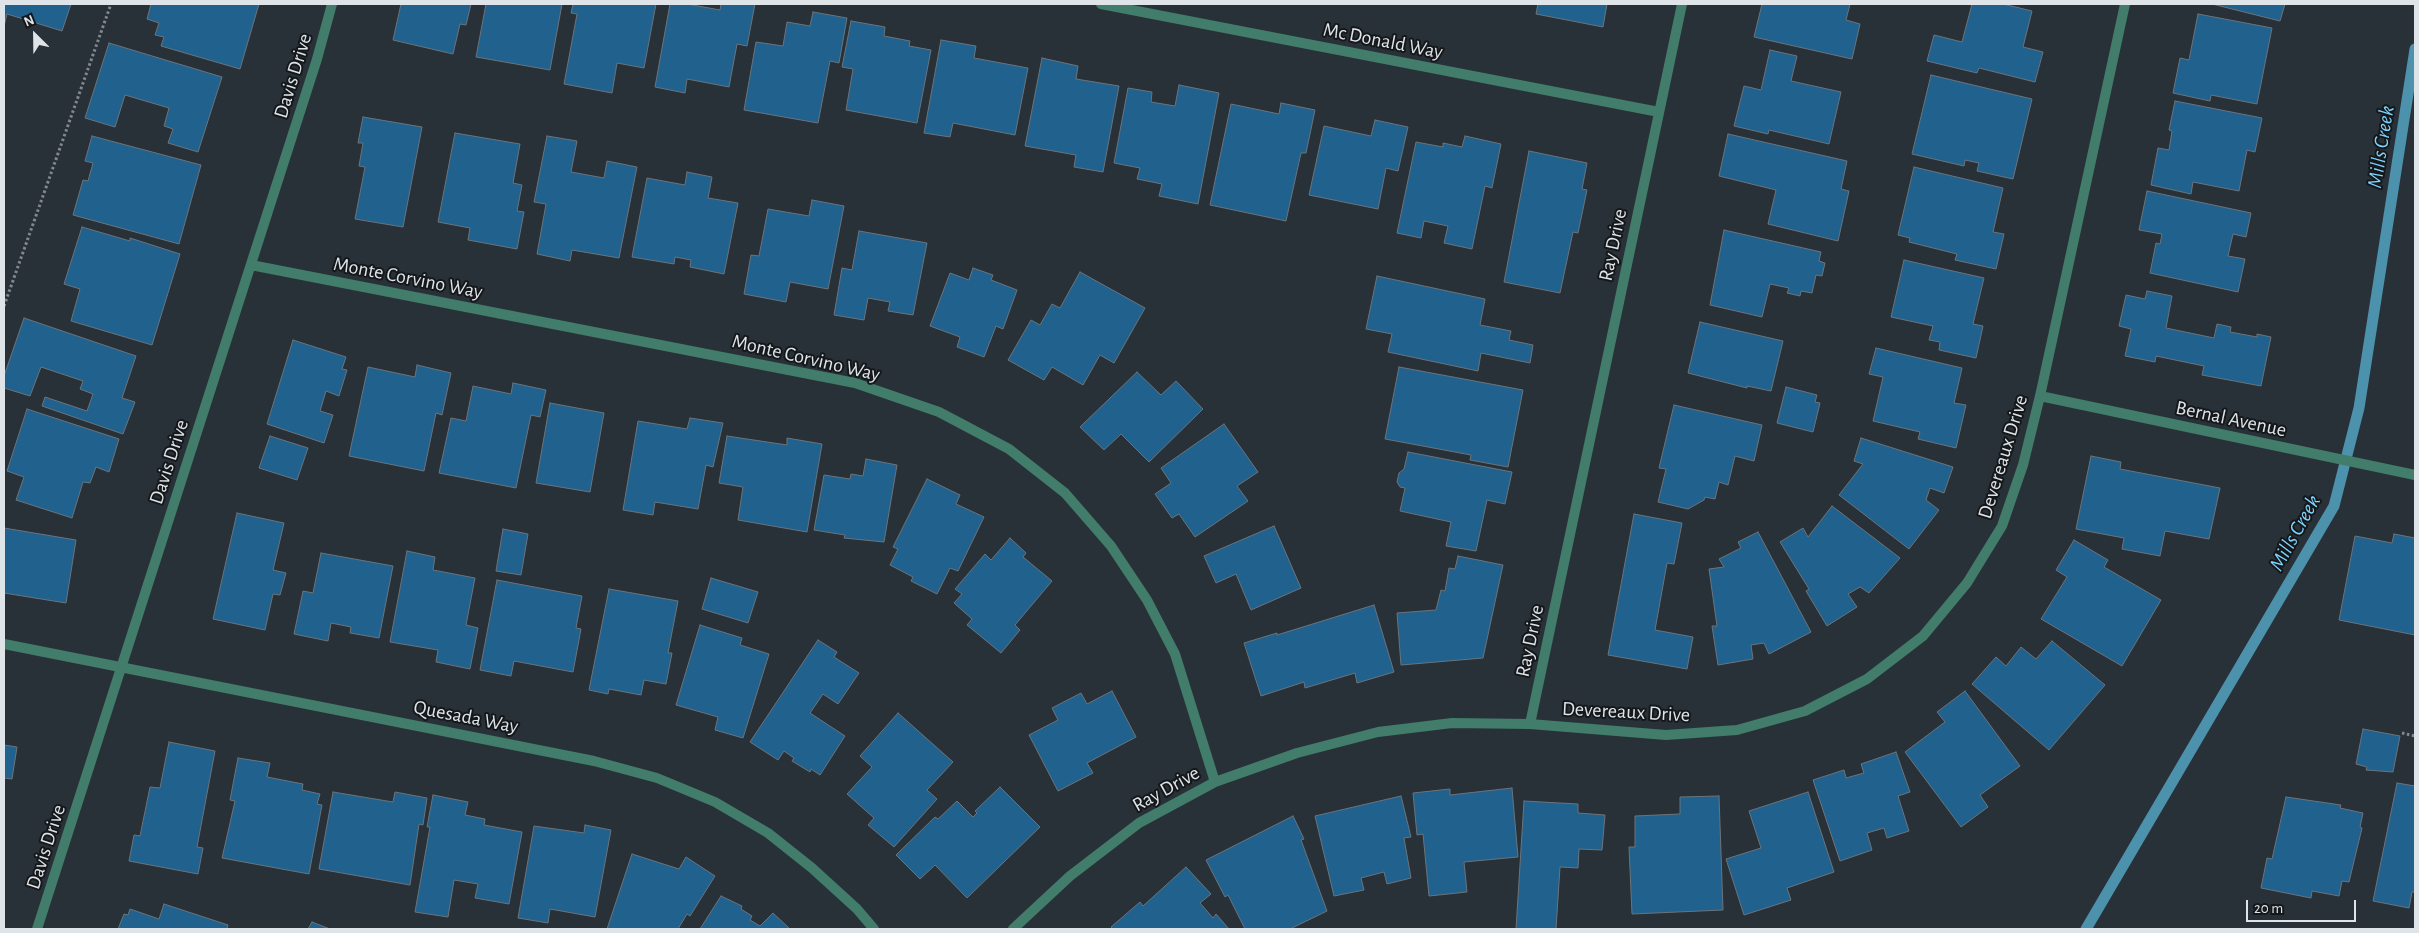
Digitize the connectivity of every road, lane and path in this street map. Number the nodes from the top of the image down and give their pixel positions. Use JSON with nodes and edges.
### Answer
{"nodes":[{"id":1,"x":111,"y":4,"type":"edge"},
{"id":2,"x":332,"y":4,"type":"edge"},
{"id":3,"x":1101,"y":4,"type":"edge"},
{"id":4,"x":1682,"y":4,"type":"edge"},
{"id":5,"x":2125,"y":4,"type":"edge"},
{"id":6,"x":1659,"y":112,"type":"junction"},
{"id":7,"x":251,"y":266,"type":"junction"},
{"id":8,"x":4,"y":306,"type":"edge"},
{"id":9,"x":2040,"y":396,"type":"junction"},
{"id":10,"x":2415,"y":475,"type":"edge"},
{"id":11,"x":4,"y":644,"type":"edge"},
{"id":12,"x":122,"y":667,"type":"junction"},
{"id":13,"x":1530,"y":724,"type":"junction"},
{"id":14,"x":2402,"y":734,"type":"dead end"},
{"id":15,"x":2415,"y":736,"type":"edge"},
{"id":16,"x":1215,"y":782,"type":"junction"},
{"id":17,"x":38,"y":929,"type":"edge"},
{"id":18,"x":874,"y":929,"type":"edge"},
{"id":19,"x":1013,"y":929,"type":"edge"}],
"edges":[{"from":1,"to":8,"type":"path"},
{"from":2,"to":7,"type":"street","name":"Davis Drive"},
{"from":3,"to":6,"type":"street","name":"Mc Donald Way"},
{"from":4,"to":6,"type":"street","name":"Ray Drive"},
{"from":5,"to":9,"type":"street","name":"Devereaux Drive"},
{"from":6,"to":13,"type":"street","name":"Ray Drive"},
{"from":7,"to":12,"type":"street","name":"Davis Drive"},
{"from":7,"to":16,"type":"street","name":"Monte Corvino Way"},
{"from":9,"to":10,"type":"street","name":"Bernal Avenue"},
{"from":9,"to":13,"type":"street","name":"Devereaux Drive"},
{"from":11,"to":12,"type":"street","name":"Quesada Way"},
{"from":12,"to":17,"type":"street","name":"Davis Drive"},
{"from":12,"to":18,"type":"street","name":"Quesada Way"},
{"from":13,"to":16,"type":"street","name":"Ray Drive"},
{"from":14,"to":15,"type":"path"},
{"from":16,"to":19,"type":"street","name":"Ray Drive"}]}
